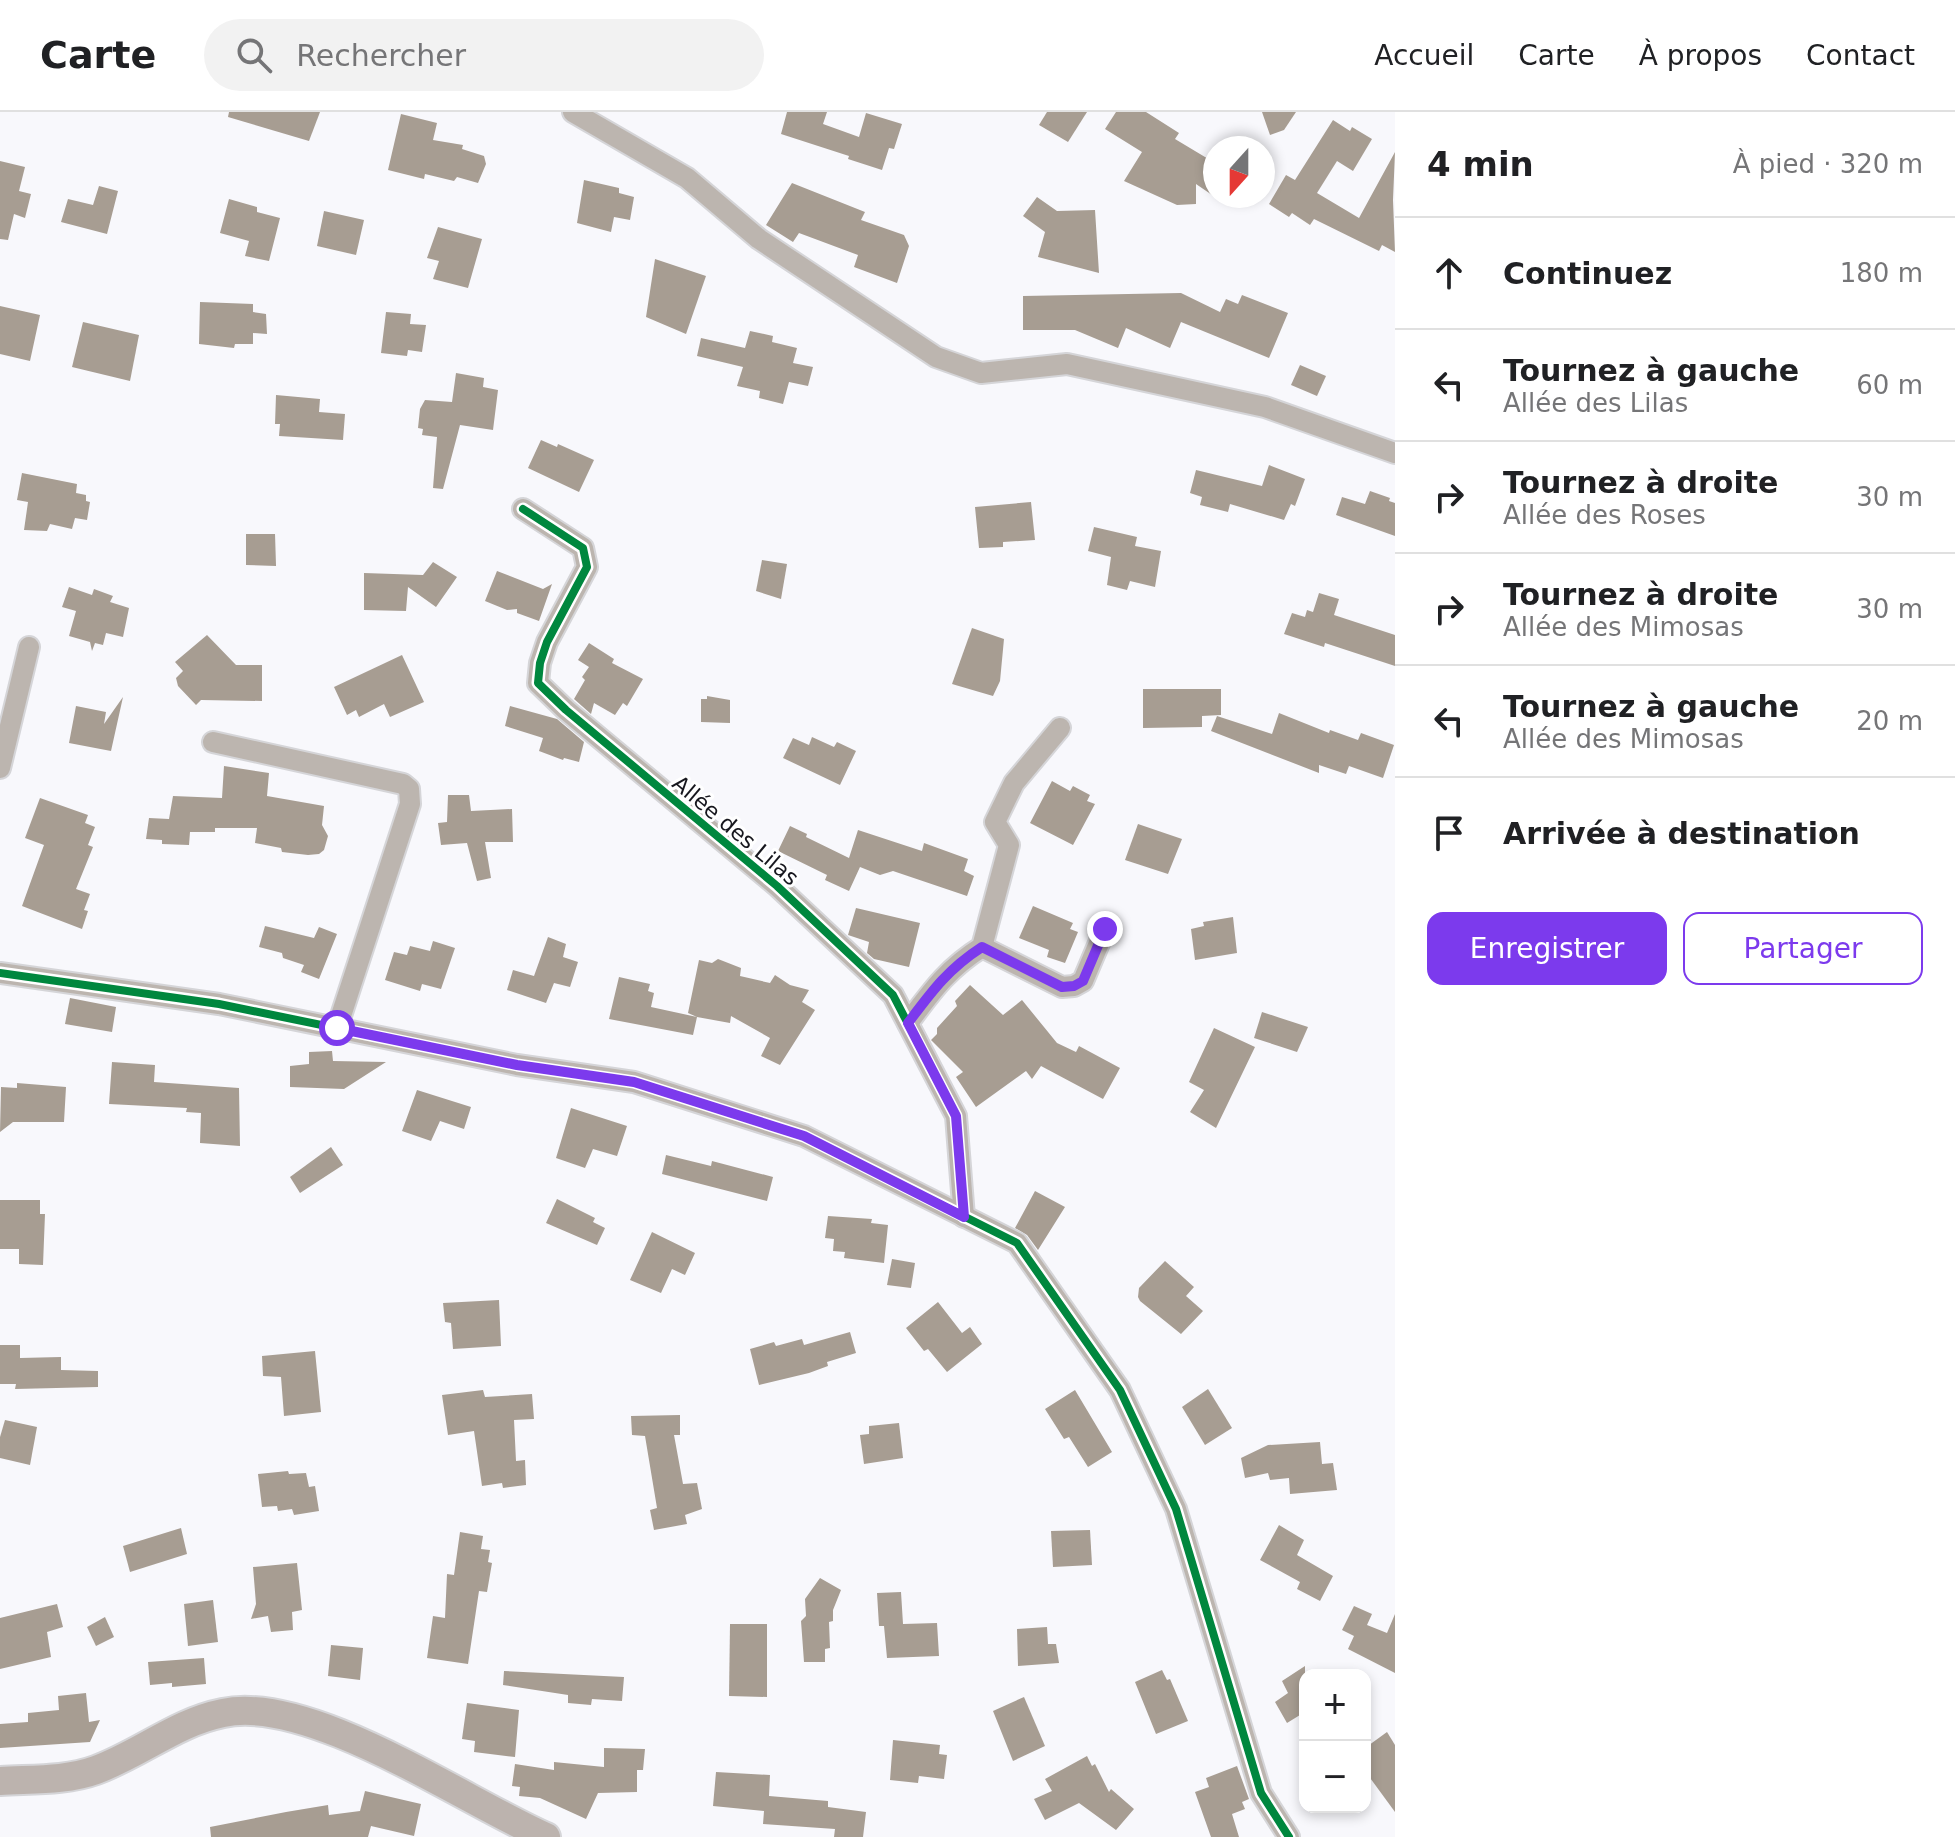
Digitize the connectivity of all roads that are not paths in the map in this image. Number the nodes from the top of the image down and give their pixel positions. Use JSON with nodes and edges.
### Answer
{"nodes":[{"id":1,"x":573,"y":112,"type":"edge"},
{"id":2,"x":1395,"y":453,"type":"edge"},
{"id":3,"x":523,"y":509,"type":"dead end"},
{"id":4,"x":29,"y":647,"type":"dead end"},
{"id":5,"x":1060,"y":728,"type":"dead end"},
{"id":6,"x":213,"y":742,"type":"dead end"},
{"id":7,"x":0,"y":768,"type":"edge"},
{"id":8,"x":1105,"y":929,"type":"dead end"},
{"id":9,"x":982,"y":947,"type":"junction"},
{"id":10,"x":0,"y":973,"type":"edge"},
{"id":11,"x":908,"y":1023,"type":"junction"},
{"id":12,"x":337,"y":1028,"type":"junction"},
{"id":13,"x":964,"y":1217,"type":"junction"},
{"id":14,"x":0,"y":1781,"type":"edge"},
{"id":15,"x":546,"y":1837,"type":"edge"},
{"id":16,"x":1289,"y":1837,"type":"edge"}],
"edges":[{"from":1,"to":2,"type":"street"},
{"from":3,"to":11,"type":"street","name":"Allée des Lilas"},
{"from":4,"to":7,"type":"street"},
{"from":5,"to":9,"type":"street"},
{"from":6,"to":12,"type":"street"},
{"from":8,"to":9,"type":"street"},
{"from":9,"to":11,"type":"street"},
{"from":10,"to":12,"type":"street"},
{"from":11,"to":13,"type":"street","name":"Allée des Lilas"},
{"from":12,"to":13,"type":"street"},
{"from":13,"to":16,"type":"street"},
{"from":14,"to":15,"type":"street"}]}
